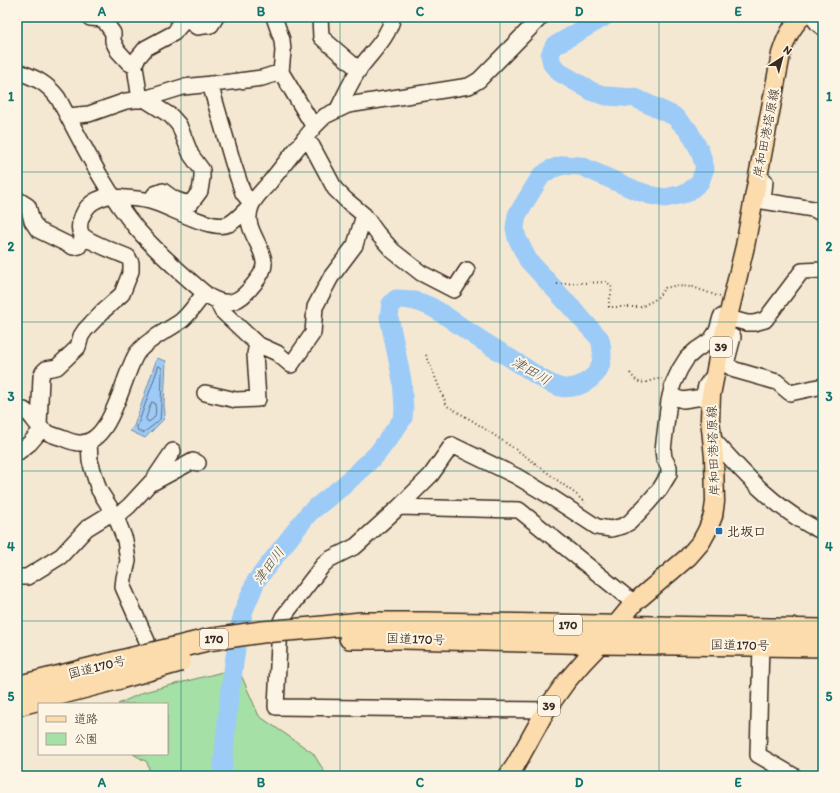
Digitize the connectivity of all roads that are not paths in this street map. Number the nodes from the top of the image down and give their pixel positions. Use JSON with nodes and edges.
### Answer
{"nodes":[{"id":1,"x":216,"y":17,"type":"edge"},
{"id":2,"x":274,"y":17,"type":"edge"},
{"id":3,"x":320,"y":17,"type":"edge"},
{"id":4,"x":394,"y":17,"type":"edge"},
{"id":5,"x":541,"y":17,"type":"edge"},
{"id":6,"x":801,"y":17,"type":"edge"},
{"id":7,"x":817,"y":17,"type":"edge"},
{"id":8,"x":90,"y":18,"type":"dead end"},
{"id":9,"x":179,"y":22,"type":"edge"},
{"id":10,"x":823,"y":28,"type":"edge"},
{"id":11,"x":135,"y":66,"type":"junction"},
{"id":12,"x":359,"y":70,"type":"junction"},
{"id":13,"x":17,"y":71,"type":"edge"},
{"id":14,"x":281,"y":72,"type":"junction"},
{"id":15,"x":210,"y":84,"type":"junction"},
{"id":16,"x":142,"y":99,"type":"junction"},
{"id":17,"x":338,"y":109,"type":"junction"},
{"id":18,"x":68,"y":116,"type":"junction"},
{"id":19,"x":309,"y":133,"type":"junction"},
{"id":20,"x":758,"y":176,"type":"junction"},
{"id":21,"x":113,"y":196,"type":"junction"},
{"id":22,"x":17,"y":199,"type":"edge"},
{"id":23,"x":150,"y":201,"type":"junction"},
{"id":24,"x":252,"y":204,"type":"junction"},
{"id":25,"x":823,"y":214,"type":"edge"},
{"id":26,"x":364,"y":215,"type":"junction"},
{"id":27,"x":83,"y":236,"type":"junction"},
{"id":28,"x":467,"y":270,"type":"dead end"},
{"id":29,"x":823,"y":270,"type":"edge"},
{"id":30,"x":211,"y":297,"type":"junction"},
{"id":31,"x":728,"y":312,"type":"junction"},
{"id":32,"x":257,"y":344,"type":"junction"},
{"id":33,"x":714,"y":377,"type":"junction"},
{"id":34,"x":823,"y":386,"type":"edge"},
{"id":35,"x":205,"y":393,"type":"dead end"},
{"id":36,"x":670,"y":396,"type":"junction"},
{"id":37,"x":17,"y":413,"type":"edge"},
{"id":38,"x":40,"y":428,"type":"junction"},
{"id":39,"x":712,"y":438,"type":"junction"},
{"id":40,"x":89,"y":441,"type":"junction"},
{"id":41,"x":172,"y":450,"type":"dead end"},
{"id":42,"x":17,"y":453,"type":"edge"},
{"id":43,"x":198,"y":463,"type":"dead end"},
{"id":44,"x":150,"y":484,"type":"junction"},
{"id":45,"x":399,"y":507,"type":"junction"},
{"id":46,"x":114,"y":514,"type":"junction"},
{"id":47,"x":823,"y":532,"type":"edge"},
{"id":48,"x":17,"y":577,"type":"edge"},
{"id":49,"x":634,"y":603,"type":"junction"},
{"id":50,"x":615,"y":626,"type":"junction"},
{"id":51,"x":823,"y":630,"type":"edge"},
{"id":52,"x":314,"y":634,"type":"junction"},
{"id":53,"x":147,"y":642,"type":"dead end"},
{"id":54,"x":601,"y":643,"type":"junction"},
{"id":55,"x":761,"y":645,"type":"junction"},
{"id":56,"x":823,"y":646,"type":"edge"},
{"id":57,"x":118,"y":670,"type":"junction"},
{"id":58,"x":17,"y":687,"type":"edge"},
{"id":59,"x":17,"y":705,"type":"edge"},
{"id":60,"x":546,"y":710,"type":"junction"},
{"id":61,"x":508,"y":776,"type":"edge"},
{"id":62,"x":794,"y":776,"type":"edge"}],
"edges":[{"from":1,"to":9,"type":"street"},
{"from":2,"to":14,"type":"street"},
{"from":3,"to":12,"type":"street"},
{"from":4,"to":12,"type":"street"},
{"from":5,"to":17,"type":"street"},
{"from":6,"to":20,"type":"main road","name":"岸和田港塔原線","number":"39"},
{"from":7,"to":10,"type":"street"},
{"from":8,"to":11,"type":"street"},
{"from":9,"to":11,"type":"street"},
{"from":11,"to":16,"type":"street"},
{"from":12,"to":17,"type":"street"},
{"from":13,"to":18,"type":"street"},
{"from":14,"to":15,"type":"street"},
{"from":14,"to":19,"type":"street"},
{"from":15,"to":16,"type":"street"},
{"from":15,"to":24,"type":"street"},
{"from":16,"to":18,"type":"street"},
{"from":16,"to":23,"type":"street"},
{"from":17,"to":19,"type":"street"},
{"from":18,"to":21,"type":"street"},
{"from":19,"to":24,"type":"street"},
{"from":19,"to":26,"type":"street"},
{"from":20,"to":25,"type":"street"},
{"from":20,"to":31,"type":"main road","name":"岸和田港塔原線","number":"39"},
{"from":21,"to":23,"type":"street"},
{"from":21,"to":27,"type":"street"},
{"from":21,"to":30,"type":"street"},
{"from":22,"to":27,"type":"street"},
{"from":23,"to":24,"type":"street"},
{"from":24,"to":30,"type":"street"},
{"from":26,"to":28,"type":"street"},
{"from":26,"to":32,"type":"street"},
{"from":27,"to":38,"type":"street"},
{"from":29,"to":31,"type":"street"},
{"from":30,"to":32,"type":"street"},
{"from":30,"to":40,"type":"street"},
{"from":31,"to":33,"type":"main road","name":"岸和田港塔原線","number":"39"},
{"from":31,"to":34,"type":"street"},
{"from":31,"to":36,"type":"street"},
{"from":32,"to":35,"type":"street"},
{"from":33,"to":36,"type":"street"},
{"from":33,"to":39,"type":"main road","name":"岸和田港塔原線","number":"39"},
{"from":36,"to":45,"type":"street"},
{"from":37,"to":38,"type":"street"},
{"from":38,"to":40,"type":"street"},
{"from":38,"to":42,"type":"street"},
{"from":39,"to":47,"type":"street"},
{"from":39,"to":49,"type":"main road","name":"岸和田港塔原線","number":"39"},
{"from":40,"to":46,"type":"street"},
{"from":41,"to":44,"type":"street"},
{"from":43,"to":44,"type":"street"},
{"from":44,"to":46,"type":"street"},
{"from":45,"to":49,"type":"street"},
{"from":45,"to":60,"type":"street"},
{"from":46,"to":48,"type":"street"},
{"from":46,"to":53,"type":"street"},
{"from":49,"to":50,"type":"main road","name":"岸和田港塔原線","number":"39"},
{"from":50,"to":51,"type":"highway","name":"国道170号","number":"170"},
{"from":50,"to":52,"type":"highway","name":"国道170号","number":"170"},
{"from":50,"to":54,"type":"main road","name":"岸和田港塔原線","number":"39"},
{"from":52,"to":54,"type":"highway","name":"国道170号","number":"170"},
{"from":52,"to":57,"type":"highway","name":"国道170号","number":"170","bridge":true},
{"from":54,"to":55,"type":"highway","name":"国道170号","number":"170"},
{"from":54,"to":60,"type":"main road","name":"岸和田港塔原線","number":"39"},
{"from":55,"to":56,"type":"highway","name":"国道170号","number":"170"},
{"from":55,"to":62,"type":"street"},
{"from":57,"to":58,"type":"highway","name":"国道170号","number":"170"},
{"from":57,"to":59,"type":"highway","name":"国道170号","number":"170"},
{"from":60,"to":61,"type":"main road","name":"岸和田港塔原線","number":"39"}]}
